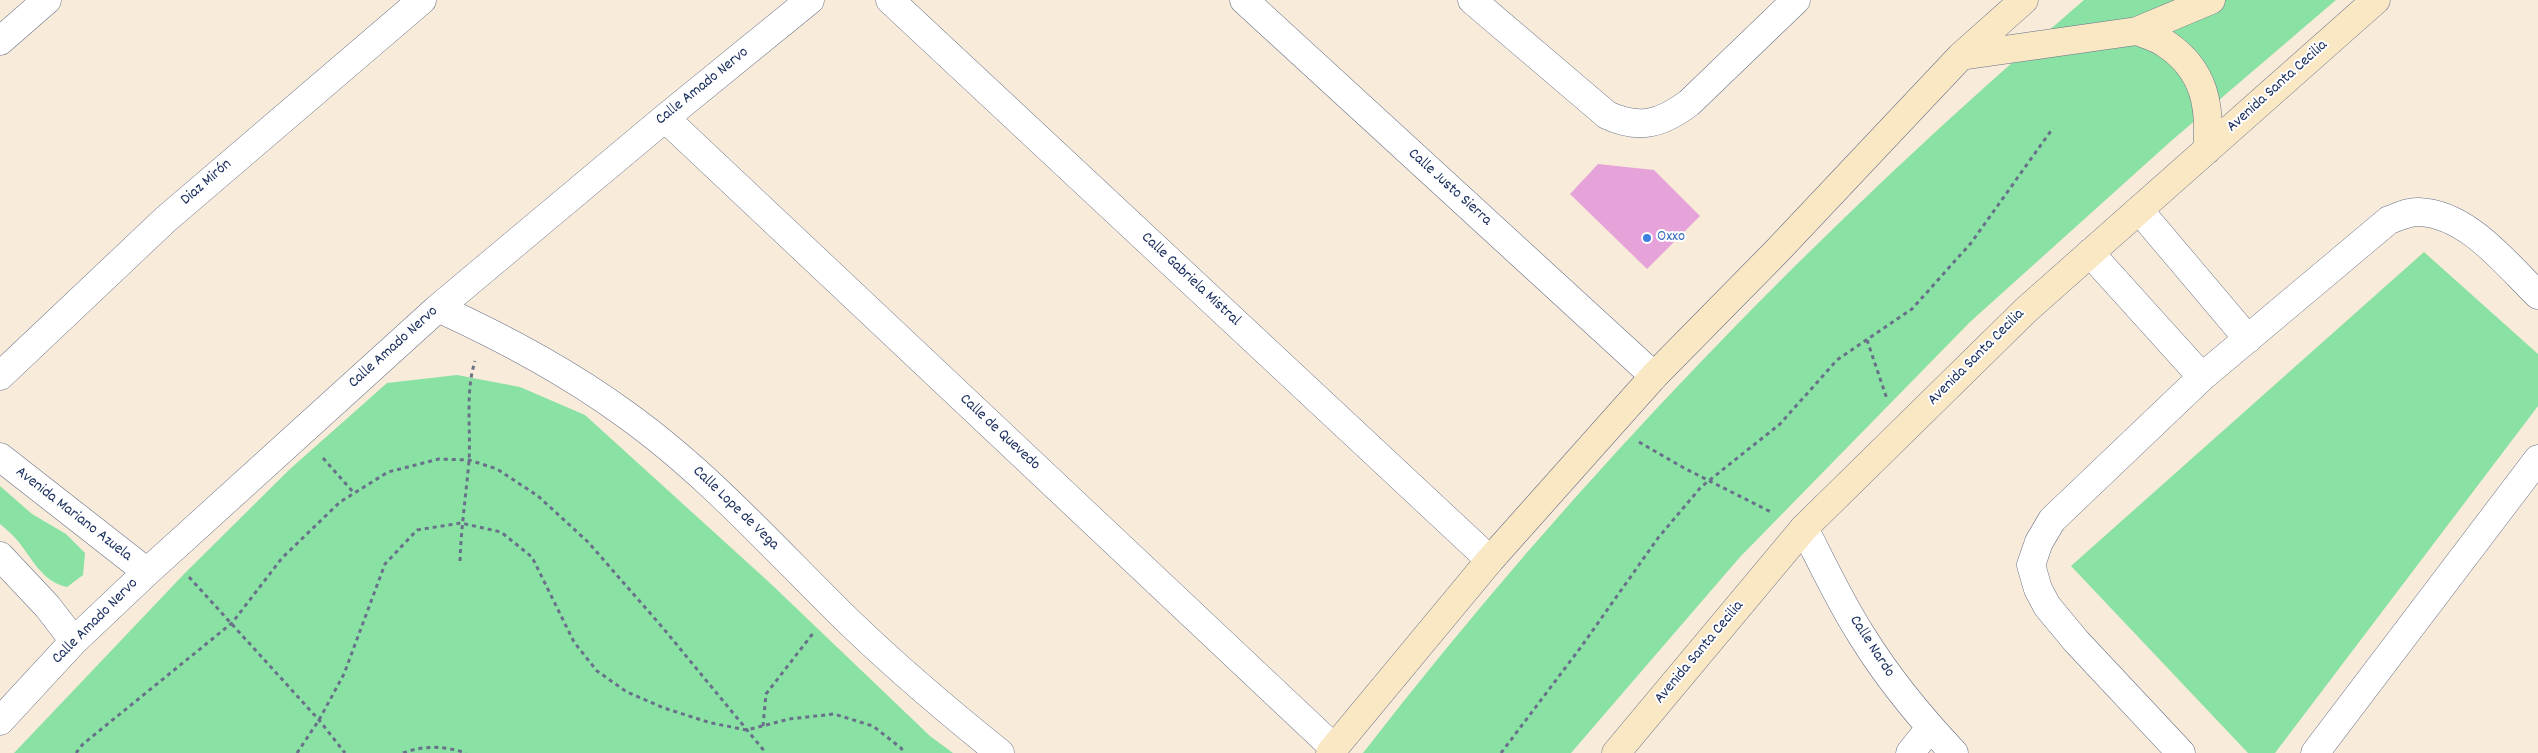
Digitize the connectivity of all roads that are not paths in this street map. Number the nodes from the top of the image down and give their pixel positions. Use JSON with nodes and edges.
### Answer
{"nodes":[{"id":1,"x":47,"y":0,"type":"edge"},
{"id":2,"x":422,"y":0,"type":"edge"},
{"id":3,"x":810,"y":0,"type":"edge"},
{"id":4,"x":890,"y":0,"type":"edge"},
{"id":5,"x":1244,"y":0,"type":"edge"},
{"id":6,"x":1472,"y":0,"type":"edge"},
{"id":7,"x":1796,"y":0,"type":"edge"},
{"id":8,"x":2024,"y":0,"type":"edge"},
{"id":9,"x":2211,"y":0,"type":"edge"},
{"id":10,"x":2376,"y":0,"type":"edge"},
{"id":11,"x":2137,"y":31,"type":"junction"},
{"id":12,"x":0,"y":41,"type":"edge"},
{"id":13,"x":1960,"y":56,"type":"junction"},
{"id":14,"x":665,"y":118,"type":"junction"},
{"id":15,"x":2207,"y":150,"type":"junction"},
{"id":16,"x":2139,"y":210,"type":"junction"},
{"id":17,"x":2090,"y":253,"type":"junction"},
{"id":18,"x":2538,"y":295,"type":"edge"},
{"id":19,"x":438,"y":308,"type":"junction"},
{"id":20,"x":2248,"y":339,"type":"junction"},
{"id":21,"x":0,"y":376,"type":"edge"},
{"id":22,"x":1654,"y":376,"type":"junction"},
{"id":23,"x":2202,"y":378,"type":"junction"},
{"id":24,"x":0,"y":458,"type":"edge"},
{"id":25,"x":2538,"y":460,"type":"edge"},
{"id":26,"x":1804,"y":528,"type":"junction"},
{"id":27,"x":0,"y":556,"type":"edge"},
{"id":28,"x":1490,"y":560,"type":"junction"},
{"id":29,"x":147,"y":572,"type":"junction"},
{"id":30,"x":74,"y":641,"type":"junction"},
{"id":31,"x":0,"y":721,"type":"edge"},
{"id":32,"x":1930,"y":728,"type":"junction"},
{"id":33,"x":1332,"y":751,"type":"edge"},
{"id":34,"x":1000,"y":753,"type":"edge"},
{"id":35,"x":1616,"y":753,"type":"edge"},
{"id":36,"x":1910,"y":753,"type":"edge"},
{"id":37,"x":1954,"y":753,"type":"edge"},
{"id":38,"x":2181,"y":753,"type":"edge"},
{"id":39,"x":2315,"y":753,"type":"edge"}],
"edges":[{"from":1,"to":12,"type":"street"},
{"from":2,"to":21,"type":"street","name":"Diaz Mirón"},
{"from":3,"to":14,"type":"street","name":"Calle Amado Nervo"},
{"from":4,"to":28,"type":"street","name":"Calle Gabriela Mistral"},
{"from":5,"to":22,"type":"street","name":"Calle Justo Sierra"},
{"from":6,"to":7,"type":"street"},
{"from":8,"to":13,"type":"street"},
{"from":9,"to":11,"type":"street"},
{"from":10,"to":15,"type":"street","name":"Avenida Santa Cecilia"},
{"from":11,"to":13,"type":"street"},
{"from":11,"to":15,"type":"street"},
{"from":13,"to":22,"type":"street"},
{"from":14,"to":19,"type":"street","name":"Calle Amado Nervo"},
{"from":14,"to":33,"type":"street","name":"Calle de Quevedo"},
{"from":15,"to":16,"type":"street","name":"Avenida Santa Cecilia"},
{"from":16,"to":17,"type":"street","name":"Avenida Santa Cecilia"},
{"from":16,"to":20,"type":"street"},
{"from":17,"to":23,"type":"street"},
{"from":17,"to":26,"type":"street","name":"Avenida Santa Cecilia"},
{"from":18,"to":20,"type":"street"},
{"from":19,"to":29,"type":"street","name":"Calle Amado Nervo"},
{"from":19,"to":34,"type":"street","name":"Calle Lope de Vega"},
{"from":20,"to":23,"type":"street"},
{"from":22,"to":28,"type":"street"},
{"from":23,"to":38,"type":"street"},
{"from":24,"to":29,"type":"street","name":"Avenida Mariano Azuela"},
{"from":25,"to":39,"type":"street"},
{"from":26,"to":32,"type":"street","name":"Calle Nardo"},
{"from":26,"to":35,"type":"street","name":"Avenida Santa Cecilia"},
{"from":27,"to":30,"type":"street"},
{"from":28,"to":33,"type":"street"},
{"from":29,"to":30,"type":"street","name":"Calle Amado Nervo"},
{"from":30,"to":31,"type":"street","name":"Calle Amado Nervo"},
{"from":32,"to":36,"type":"street"},
{"from":32,"to":37,"type":"street","name":"Calle Nardo"}]}
